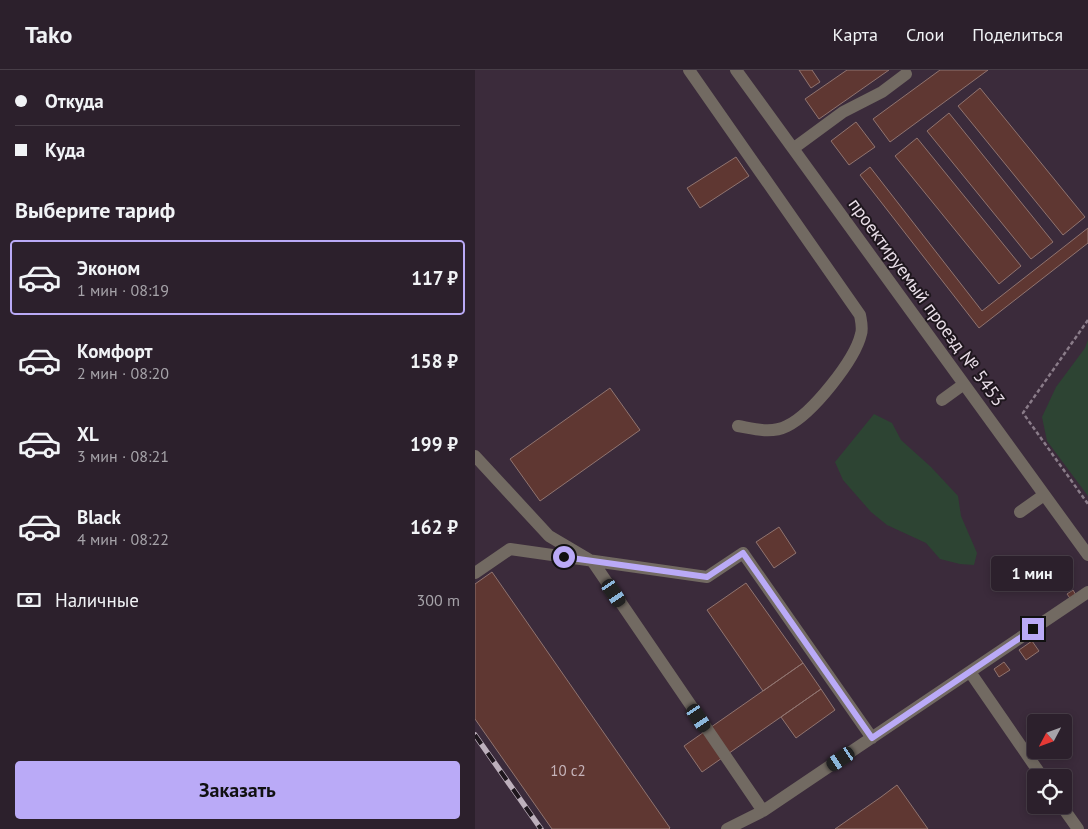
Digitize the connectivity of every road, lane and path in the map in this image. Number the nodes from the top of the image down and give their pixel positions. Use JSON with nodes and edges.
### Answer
{"nodes":[{"id":1,"x":689,"y":70,"type":"edge"},
{"id":2,"x":737,"y":70,"type":"edge"},
{"id":3,"x":906,"y":74,"type":"dead end"},
{"id":4,"x":794,"y":148,"type":"junction"},
{"id":5,"x":1088,"y":320,"type":"edge"},
{"id":6,"x":964,"y":384,"type":"junction"},
{"id":7,"x":941,"y":400,"type":"dead end"},
{"id":8,"x":738,"y":426,"type":"dead end"},
{"id":9,"x":475,"y":456,"type":"edge"},
{"id":10,"x":1044,"y":494,"type":"junction"},
{"id":11,"x":1088,"y":504,"type":"edge"},
{"id":12,"x":1020,"y":512,"type":"dead end"},
{"id":13,"x":1088,"y":555,"type":"edge"},
{"id":14,"x":593,"y":562,"type":"junction"},
{"id":15,"x":475,"y":573,"type":"edge"},
{"id":16,"x":1088,"y":592,"type":"edge"},
{"id":17,"x":970,"y":672,"type":"junction"},
{"id":18,"x":872,"y":738,"type":"junction"},
{"id":19,"x":1037,"y":769,"type":"edge"},
{"id":20,"x":763,"y":811,"type":"junction"},
{"id":21,"x":1067,"y":814,"type":"edge"},
{"id":22,"x":727,"y":829,"type":"edge"},
{"id":23,"x":1078,"y":829,"type":"edge"}],
"edges":[{"from":1,"to":8,"type":"street"},
{"from":2,"to":4,"type":"street","name":"проектируемый проезд № 5453"},
{"from":3,"to":4,"type":"street"},
{"from":4,"to":6,"type":"street","name":"проектируемый проезд № 5453"},
{"from":5,"to":11,"type":"path"},
{"from":6,"to":7,"type":"street"},
{"from":6,"to":10,"type":"street","name":"проектируемый проезд № 5453"},
{"from":9,"to":14,"type":"street"},
{"from":10,"to":12,"type":"street"},
{"from":10,"to":13,"type":"street","name":"проектируемый проезд № 5453"},
{"from":14,"to":15,"type":"street"},
{"from":14,"to":18,"type":"street"},
{"from":14,"to":20,"type":"street"},
{"from":16,"to":17,"type":"street"},
{"from":17,"to":18,"type":"street"},
{"from":17,"to":19,"type":"street"},
{"from":18,"to":20,"type":"street"},
{"from":20,"to":22,"type":"street"},
{"from":21,"to":23,"type":"street"}]}
